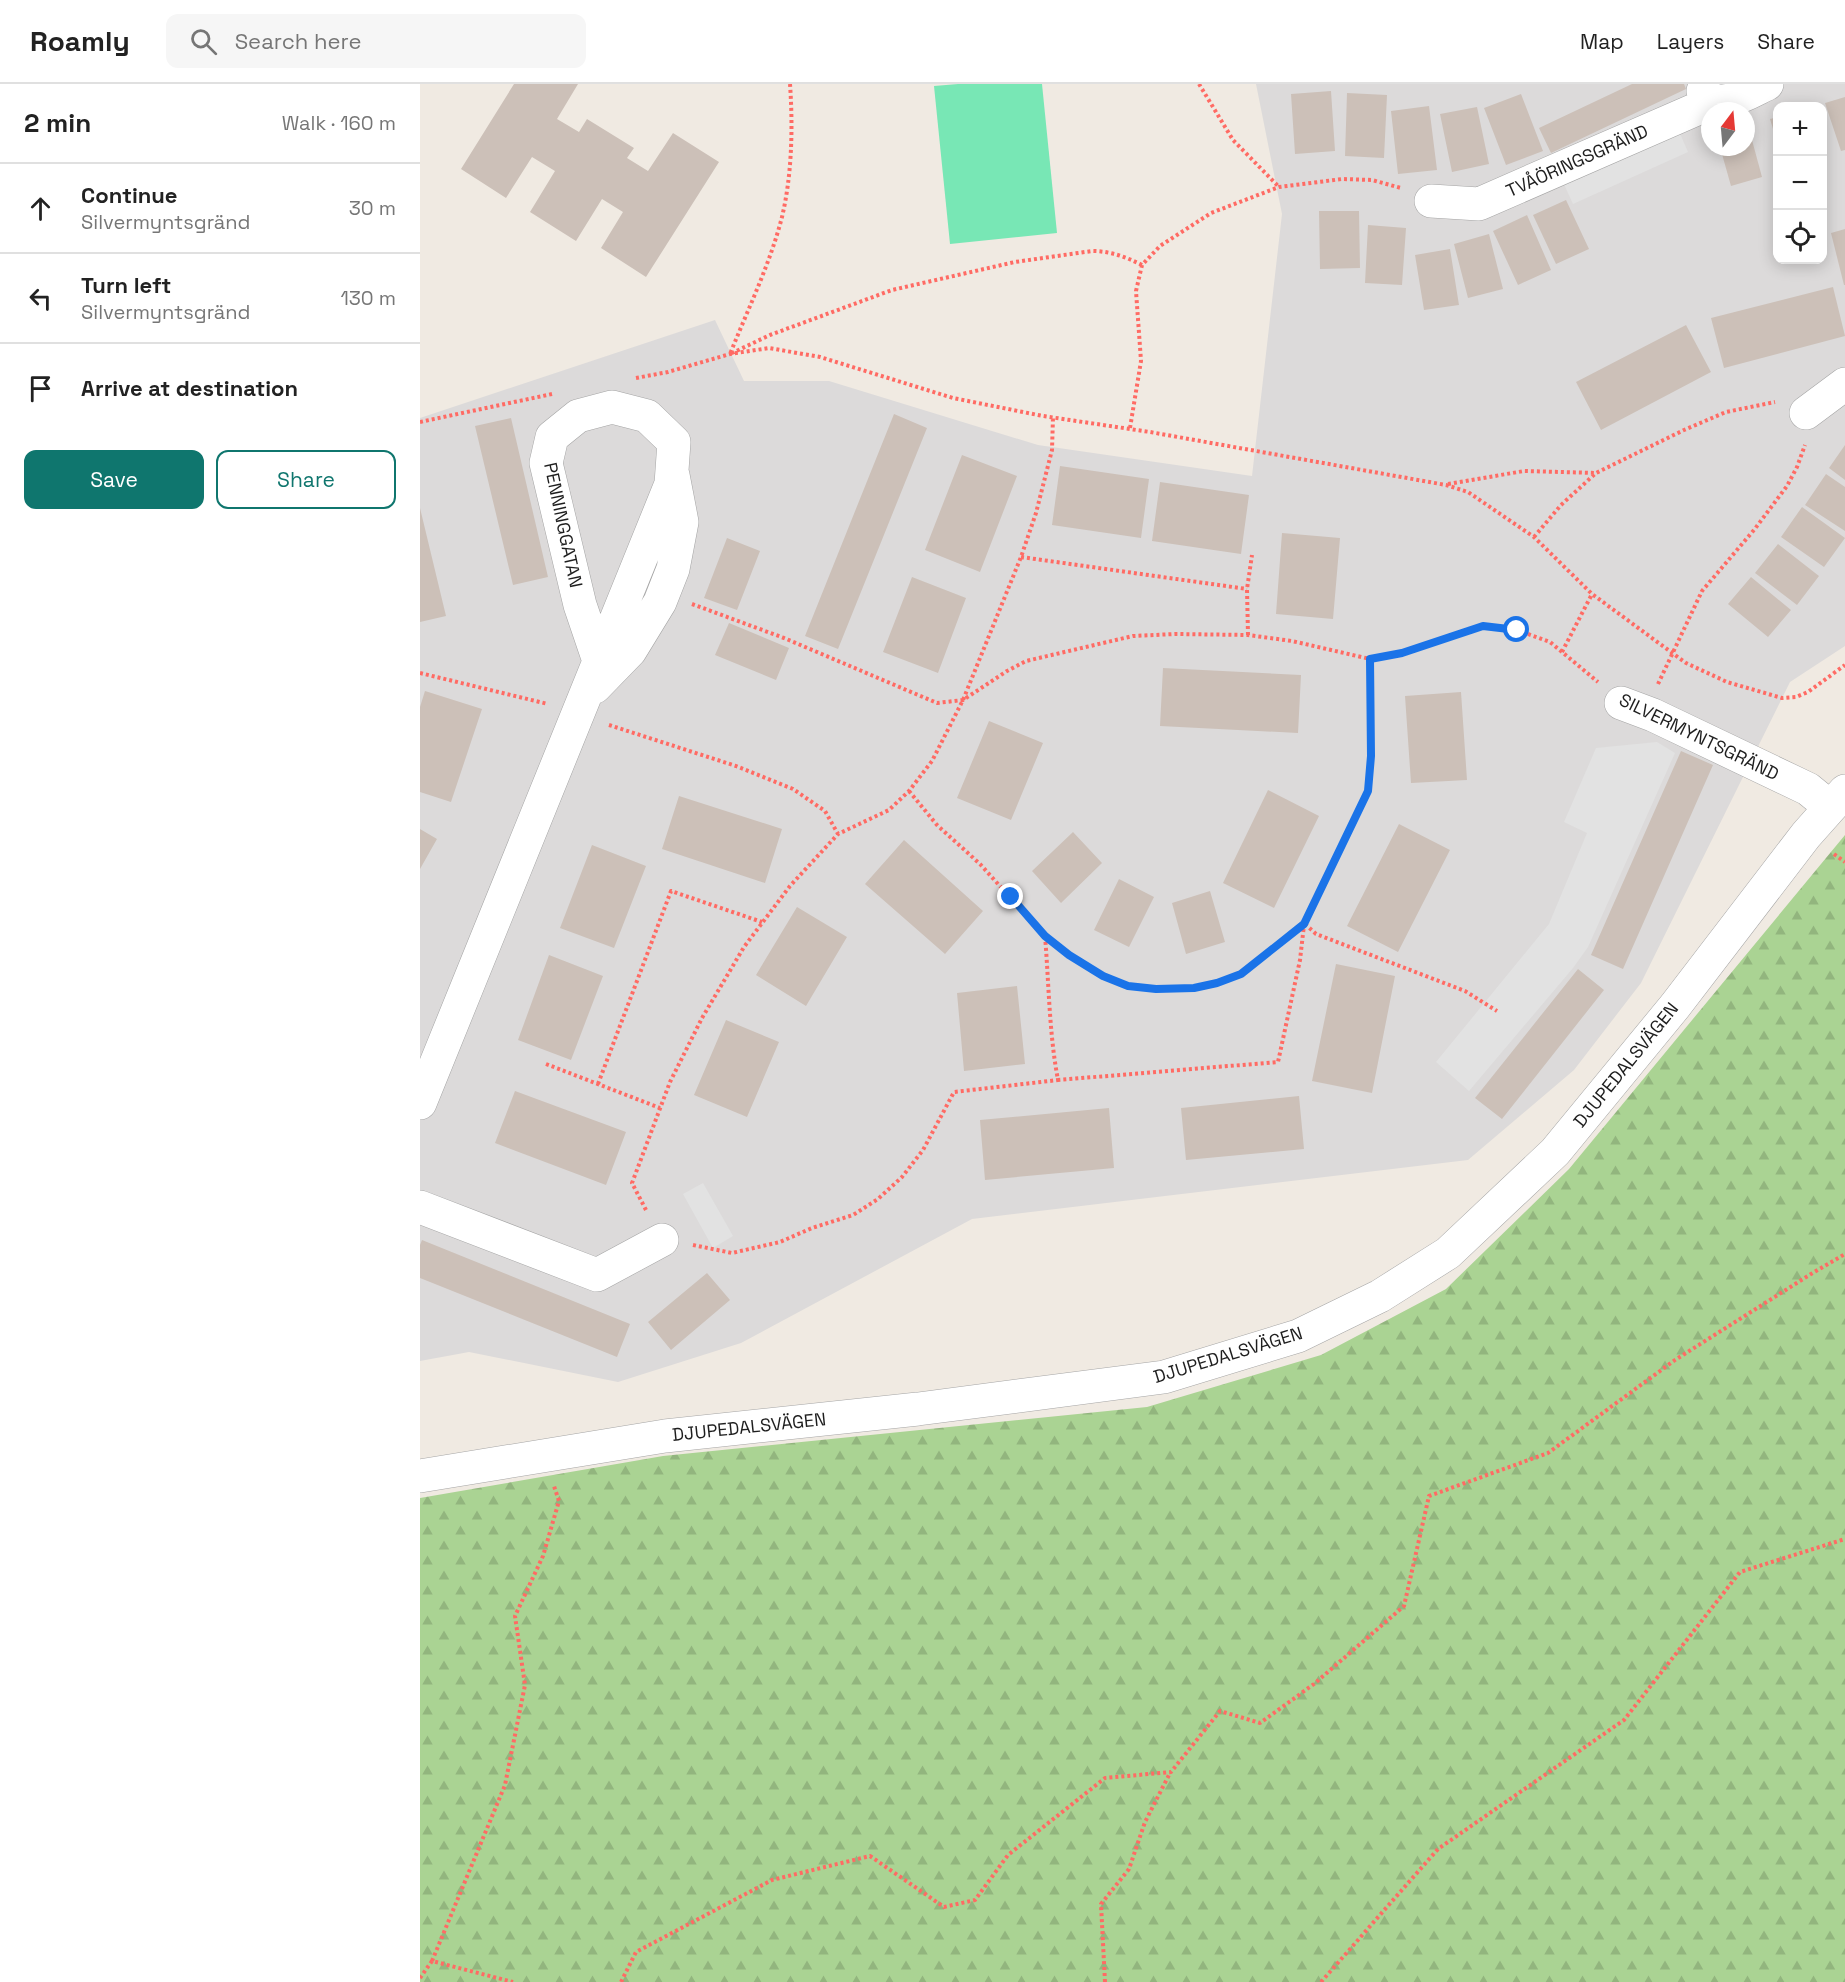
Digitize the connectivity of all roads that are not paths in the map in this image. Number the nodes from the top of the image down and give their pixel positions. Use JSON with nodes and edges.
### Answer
{"nodes":[{"id":1,"x":1767,"y":84,"type":"edge"},
{"id":2,"x":1710,"y":93,"type":"edge"},
{"id":3,"x":1431,"y":201,"type":"road end"},
{"id":4,"x":1845,"y":384,"type":"edge"},
{"id":5,"x":1806,"y":413,"type":"road end"},
{"id":6,"x":672,"y":467,"type":"junction"},
{"id":7,"x":599,"y":661,"type":"junction"},
{"id":8,"x":1621,"y":703,"type":"road end"},
{"id":9,"x":580,"y":706,"type":"junction"},
{"id":10,"x":1837,"y":799,"type":"edge"},
{"id":11,"x":420,"y":1103,"type":"edge"},
{"id":12,"x":420,"y":1207,"type":"edge"},
{"id":13,"x":662,"y":1240,"type":"road end"},
{"id":14,"x":420,"y":1476,"type":"edge"}],
"edges":[{"from":1,"to":2,"type":"street","name":"TVÅÖRINGSGRÄND"},
{"from":2,"to":3,"type":"street","name":"TVÅÖRINGSGRÄND"},
{"from":4,"to":5,"type":"street"},
{"from":6,"to":7,"type":"street","name":"PENNINGGATAN"},
{"from":6,"to":7,"type":"street","name":"PENNINGGATAN"},
{"from":6,"to":9,"type":"street"},
{"from":7,"to":9,"type":"street","name":"PENNINGGATAN"},
{"from":8,"to":10,"type":"street","name":"SILVERMYNTSGRÄND"},
{"from":9,"to":11,"type":"street","name":"PENNINGGATAN"},
{"from":10,"to":14,"type":"street","name":"DJUPEDALSVÄGEN"},
{"from":12,"to":13,"type":"street"}]}
